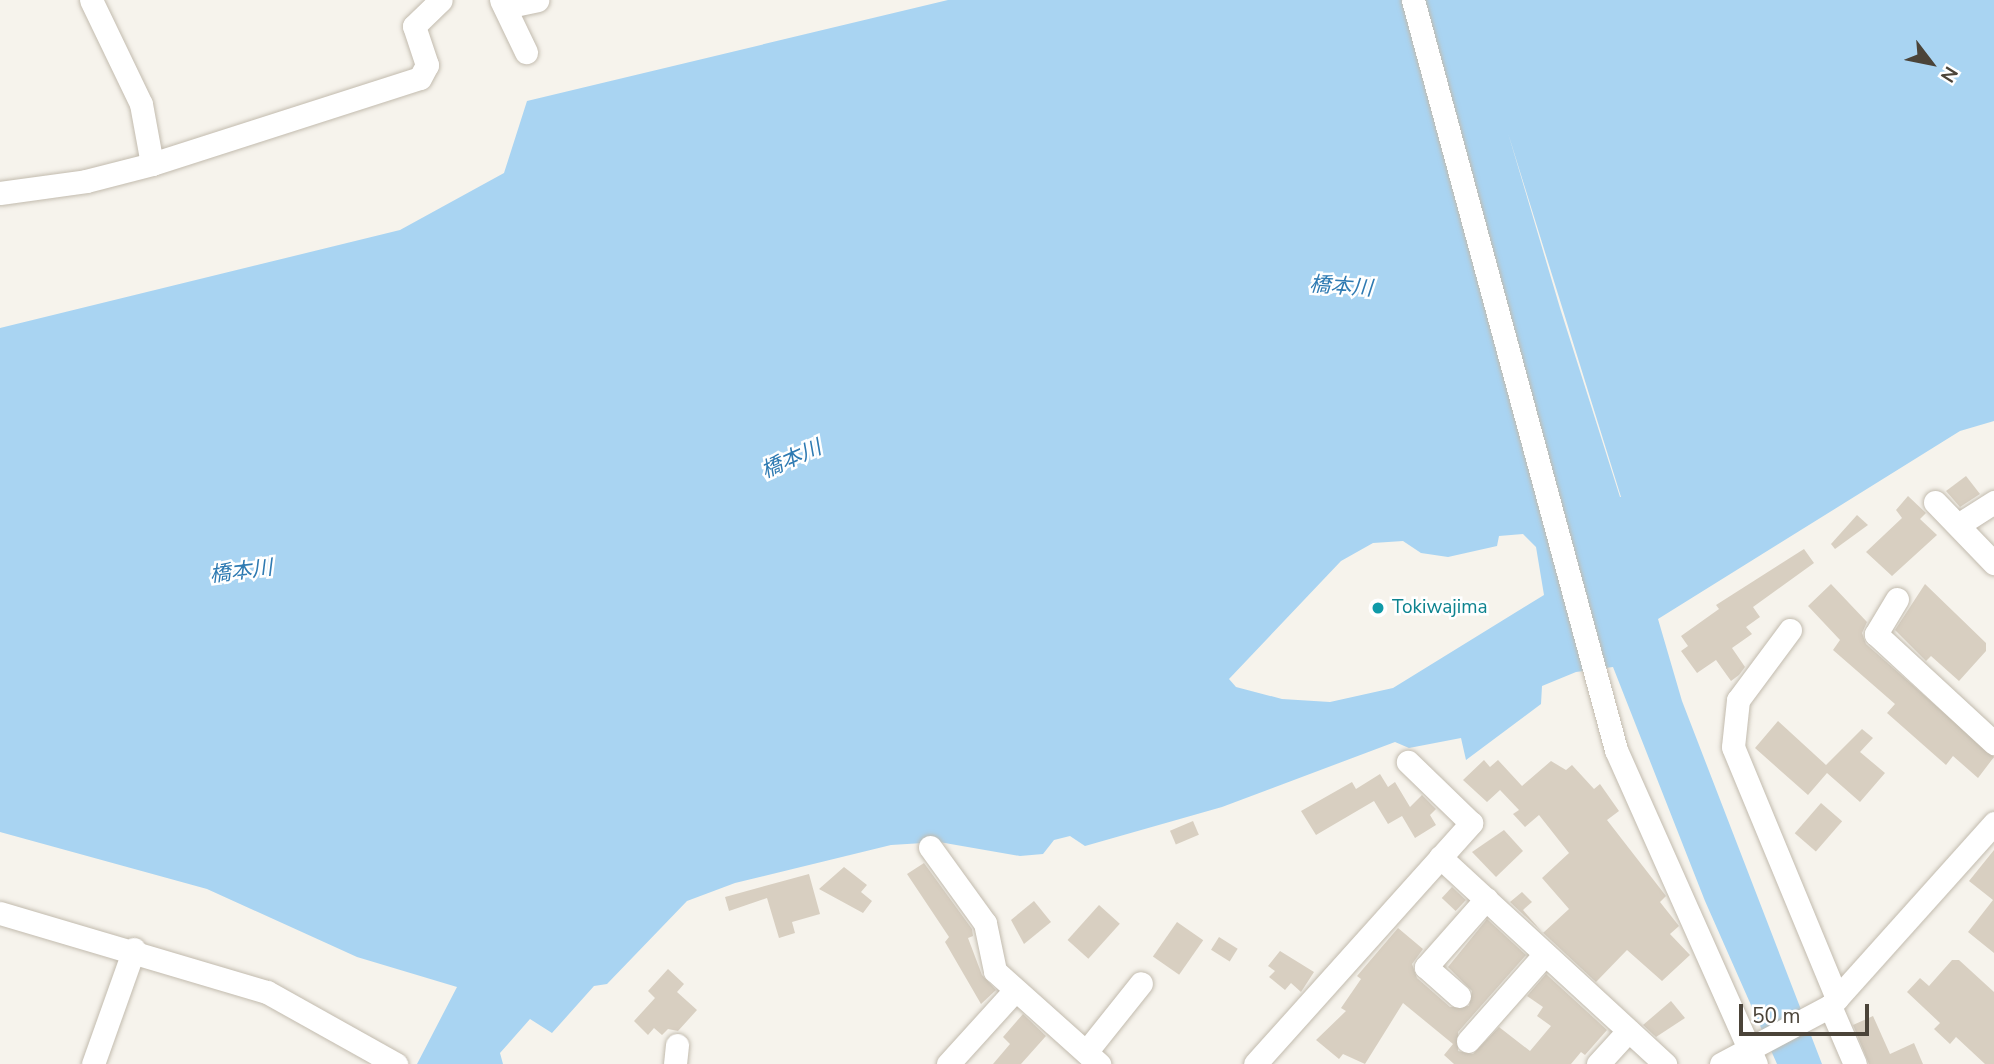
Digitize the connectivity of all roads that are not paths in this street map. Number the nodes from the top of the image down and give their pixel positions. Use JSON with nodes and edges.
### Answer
{"nodes":[{"id":1,"x":91,"y":0,"type":"edge"},
{"id":2,"x":441,"y":0,"type":"edge"},
{"id":3,"x":537,"y":0,"type":"edge"},
{"id":4,"x":1413,"y":0,"type":"edge"},
{"id":5,"x":503,"y":4,"type":"edge"},
{"id":6,"x":526,"y":52,"type":"dead end"},
{"id":7,"x":152,"y":164,"type":"junction"},
{"id":8,"x":0,"y":193,"type":"edge"},
{"id":9,"x":1935,"y":502,"type":"dead end"},
{"id":10,"x":1994,"y":502,"type":"edge"},
{"id":11,"x":1958,"y":526,"type":"junction"},
{"id":12,"x":1994,"y":563,"type":"edge"},
{"id":13,"x":1897,"y":599,"type":"dead end"},
{"id":14,"x":1790,"y":630,"type":"dead end"},
{"id":15,"x":1994,"y":743,"type":"edge"},
{"id":16,"x":1408,"y":762,"type":"dead end"},
{"id":17,"x":1994,"y":823,"type":"edge"},
{"id":18,"x":930,"y":847,"type":"dead end"},
{"id":19,"x":1440,"y":857,"type":"junction"},
{"id":20,"x":1486,"y":899,"type":"junction"},
{"id":21,"x":0,"y":914,"type":"edge"},
{"id":22,"x":134,"y":949,"type":"junction"},
{"id":23,"x":1545,"y":954,"type":"junction"},
{"id":24,"x":1141,"y":983,"type":"dead end"},
{"id":25,"x":1015,"y":990,"type":"junction"},
{"id":26,"x":1459,"y":996,"type":"dead end"},
{"id":27,"x":1828,"y":1006,"type":"junction"},
{"id":28,"x":1628,"y":1031,"type":"junction"},
{"id":29,"x":1468,"y":1041,"type":"dead end"},
{"id":30,"x":1755,"y":1051,"type":"edge"},
{"id":31,"x":1092,"y":1058,"type":"edge"},
{"id":32,"x":93,"y":1064,"type":"edge"},
{"id":33,"x":396,"y":1064,"type":"edge"},
{"id":34,"x":948,"y":1064,"type":"edge"},
{"id":35,"x":1255,"y":1064,"type":"edge"},
{"id":36,"x":1598,"y":1064,"type":"edge"},
{"id":37,"x":1665,"y":1064,"type":"edge"},
{"id":38,"x":1721,"y":1064,"type":"edge"},
{"id":39,"x":1855,"y":1064,"type":"edge"}],
"edges":[{"from":1,"to":7,"type":"street"},
{"from":2,"to":7,"type":"street"},
{"from":3,"to":5,"type":"street"},
{"from":4,"to":30,"type":"street"},
{"from":5,"to":6,"type":"street"},
{"from":7,"to":8,"type":"street"},
{"from":9,"to":11,"type":"street"},
{"from":10,"to":11,"type":"street"},
{"from":11,"to":12,"type":"street"},
{"from":13,"to":15,"type":"street"},
{"from":14,"to":27,"type":"street"},
{"from":16,"to":19,"type":"street"},
{"from":17,"to":27,"type":"street"},
{"from":18,"to":25,"type":"street"},
{"from":19,"to":20,"type":"street"},
{"from":19,"to":35,"type":"street"},
{"from":20,"to":23,"type":"street"},
{"from":20,"to":26,"type":"street"},
{"from":21,"to":22,"type":"street"},
{"from":22,"to":32,"type":"street"},
{"from":22,"to":33,"type":"street"},
{"from":23,"to":28,"type":"street"},
{"from":23,"to":29,"type":"street"},
{"from":24,"to":31,"type":"street"},
{"from":25,"to":31,"type":"street"},
{"from":25,"to":34,"type":"street"},
{"from":27,"to":30,"type":"street"},
{"from":27,"to":39,"type":"street"},
{"from":28,"to":36,"type":"street"},
{"from":28,"to":37,"type":"street"},
{"from":30,"to":38,"type":"street"}]}
